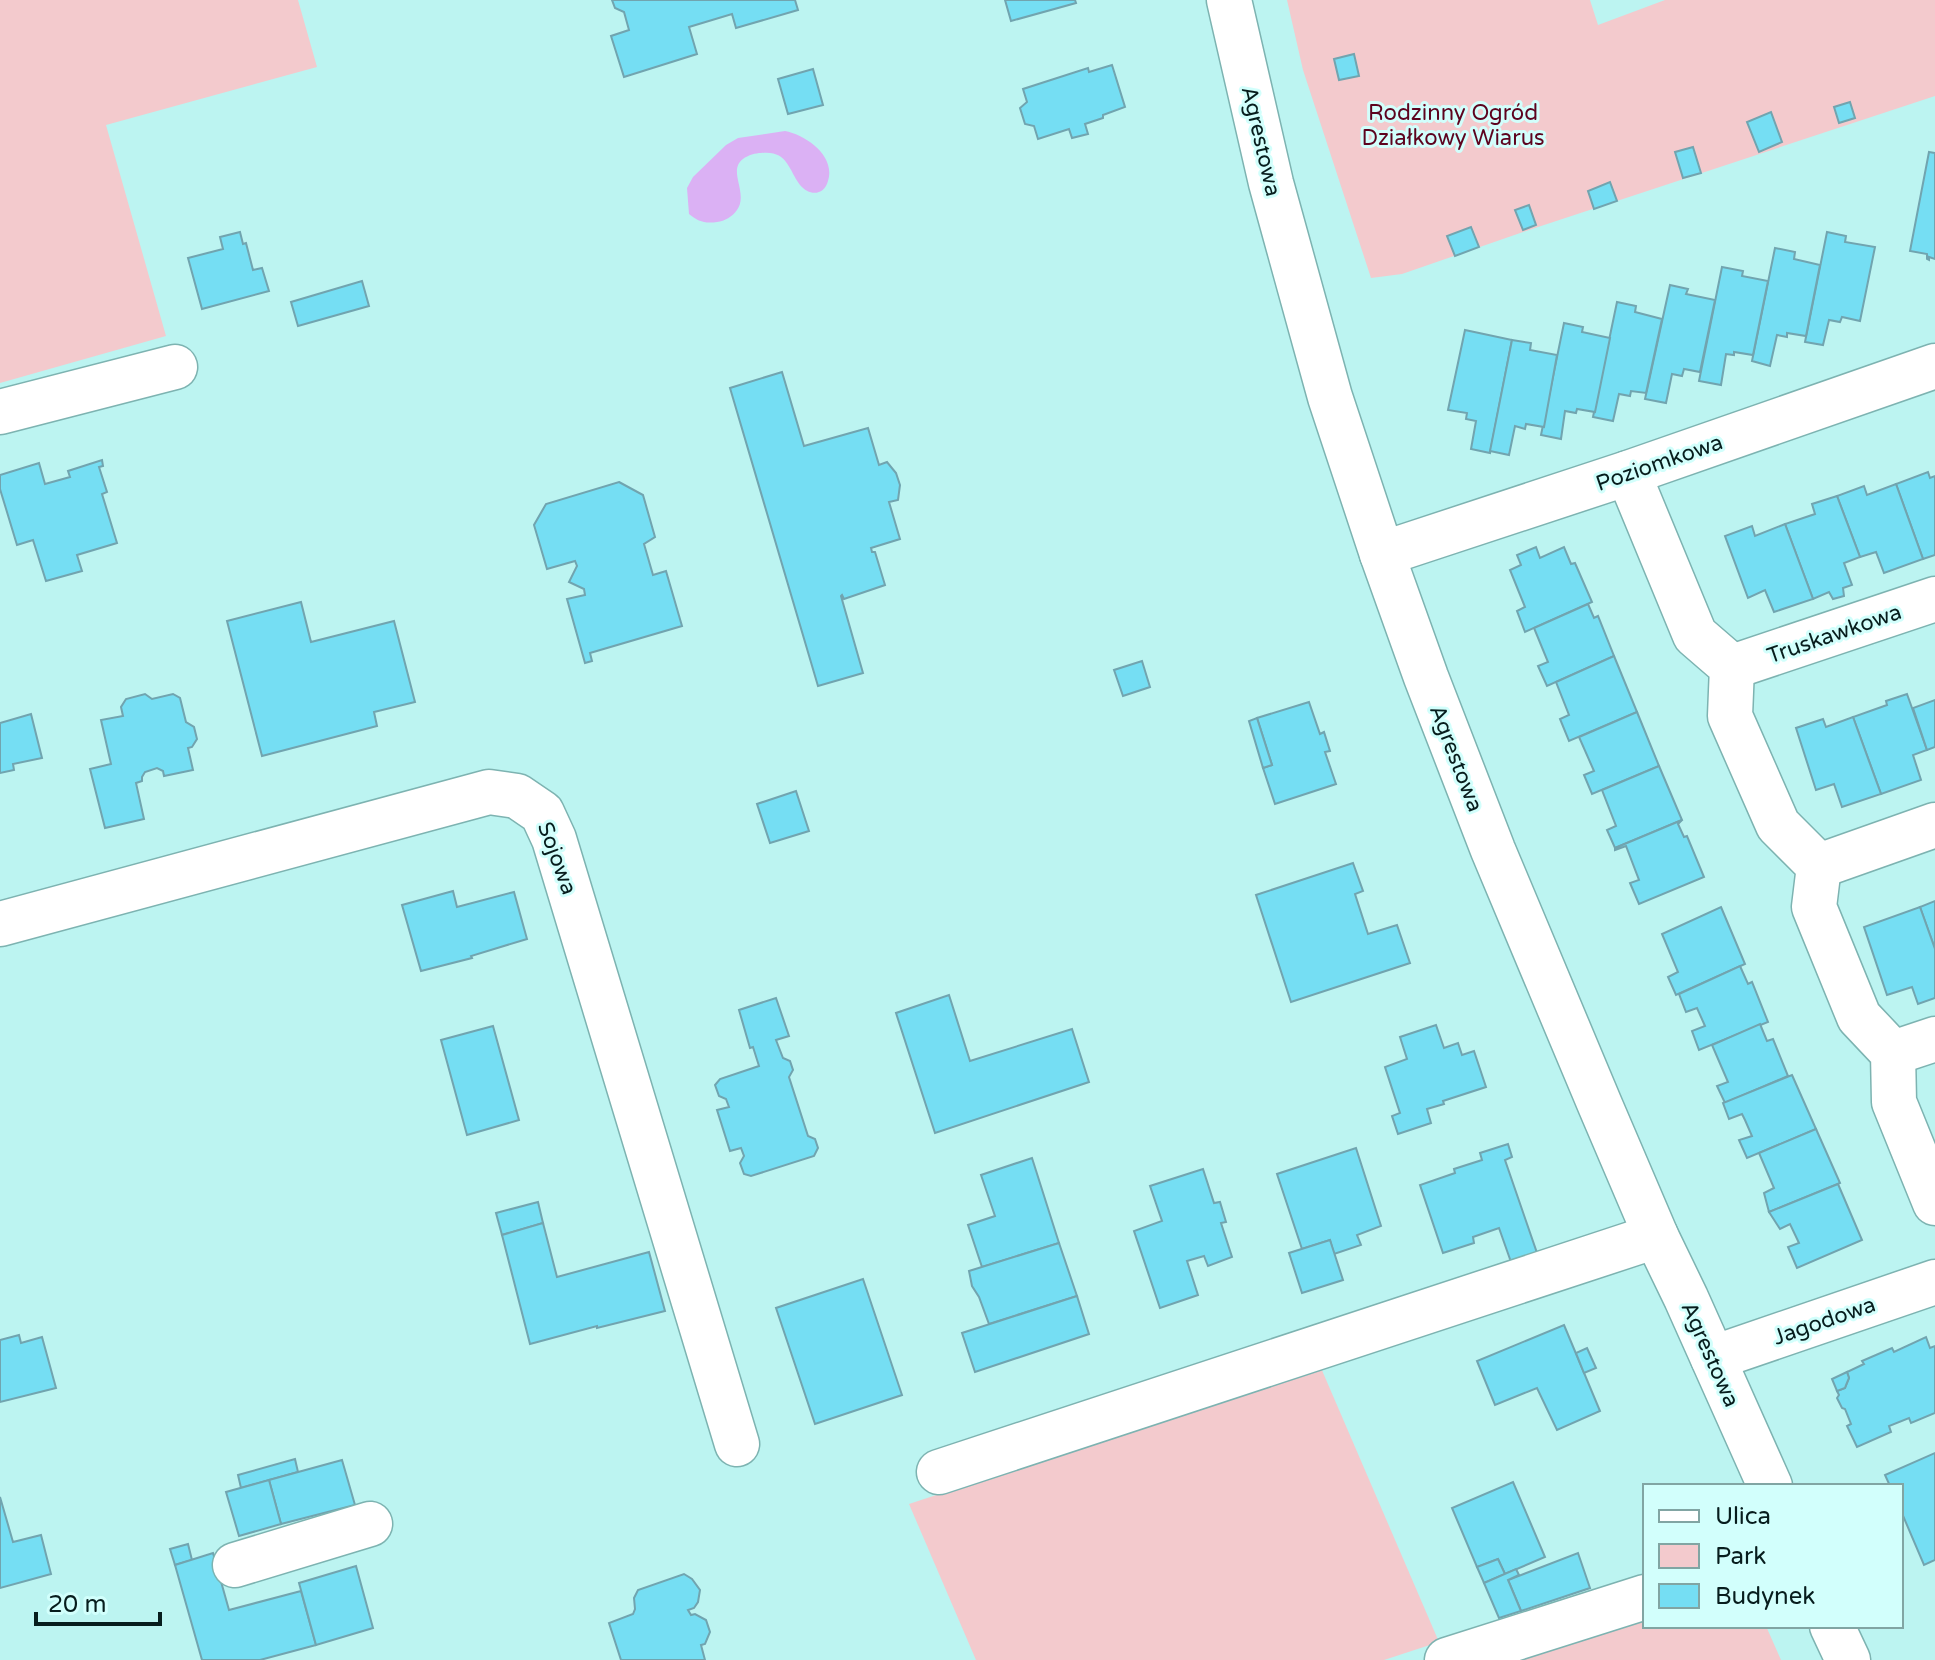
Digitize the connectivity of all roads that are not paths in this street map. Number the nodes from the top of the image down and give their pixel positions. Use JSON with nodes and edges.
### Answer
{"nodes":[{"id":1,"x":1229,"y":0,"type":"edge"},
{"id":2,"x":1935,"y":366,"type":"edge"},
{"id":3,"x":175,"y":367,"type":"dead end"},
{"id":4,"x":0,"y":412,"type":"edge"},
{"id":5,"x":1628,"y":473,"type":"junction"},
{"id":6,"x":1382,"y":554,"type":"junction"},
{"id":7,"x":1935,"y":599,"type":"edge"},
{"id":8,"x":1732,"y":667,"type":"junction"},
{"id":9,"x":1935,"y":825,"type":"edge"},
{"id":10,"x":1819,"y":866,"type":"junction"},
{"id":11,"x":0,"y":924,"type":"edge"},
{"id":12,"x":1935,"y":1039,"type":"edge"},
{"id":13,"x":1893,"y":1053,"type":"junction"},
{"id":14,"x":1935,"y":1203,"type":"edge"},
{"id":15,"x":1656,"y":1236,"type":"junction"},
{"id":16,"x":1935,"y":1282,"type":"edge"},
{"id":17,"x":1713,"y":1358,"type":"junction"},
{"id":18,"x":737,"y":1444,"type":"dead end"},
{"id":19,"x":939,"y":1472,"type":"dead end"},
{"id":20,"x":1769,"y":1484,"type":"edge"},
{"id":21,"x":370,"y":1524,"type":"dead end"},
{"id":22,"x":235,"y":1565,"type":"dead end"},
{"id":23,"x":1643,"y":1598,"type":"edge"},
{"id":24,"x":1833,"y":1628,"type":"edge"},
{"id":25,"x":1447,"y":1660,"type":"edge"},
{"id":26,"x":1848,"y":1660,"type":"edge"}],
"edges":[{"from":1,"to":6,"type":"street","name":"Agrestowa"},
{"from":2,"to":5,"type":"street","name":"Poziomkowa"},
{"from":3,"to":4,"type":"street"},
{"from":5,"to":6,"type":"street","name":"Poziomkowa"},
{"from":5,"to":8,"type":"street"},
{"from":6,"to":15,"type":"street","name":"Agrestowa"},
{"from":7,"to":8,"type":"street","name":"Truskawkowa"},
{"from":8,"to":10,"type":"street"},
{"from":9,"to":10,"type":"street"},
{"from":10,"to":13,"type":"street"},
{"from":11,"to":18,"type":"street","name":"Sojowa"},
{"from":12,"to":13,"type":"street"},
{"from":13,"to":14,"type":"street"},
{"from":15,"to":17,"type":"street","name":"Agrestowa"},
{"from":15,"to":19,"type":"street"},
{"from":16,"to":17,"type":"street","name":"Jagodowa"},
{"from":17,"to":20,"type":"street","name":"Agrestowa"},
{"from":21,"to":22,"type":"street"},
{"from":23,"to":25,"type":"street"},
{"from":24,"to":26,"type":"street"}]}
